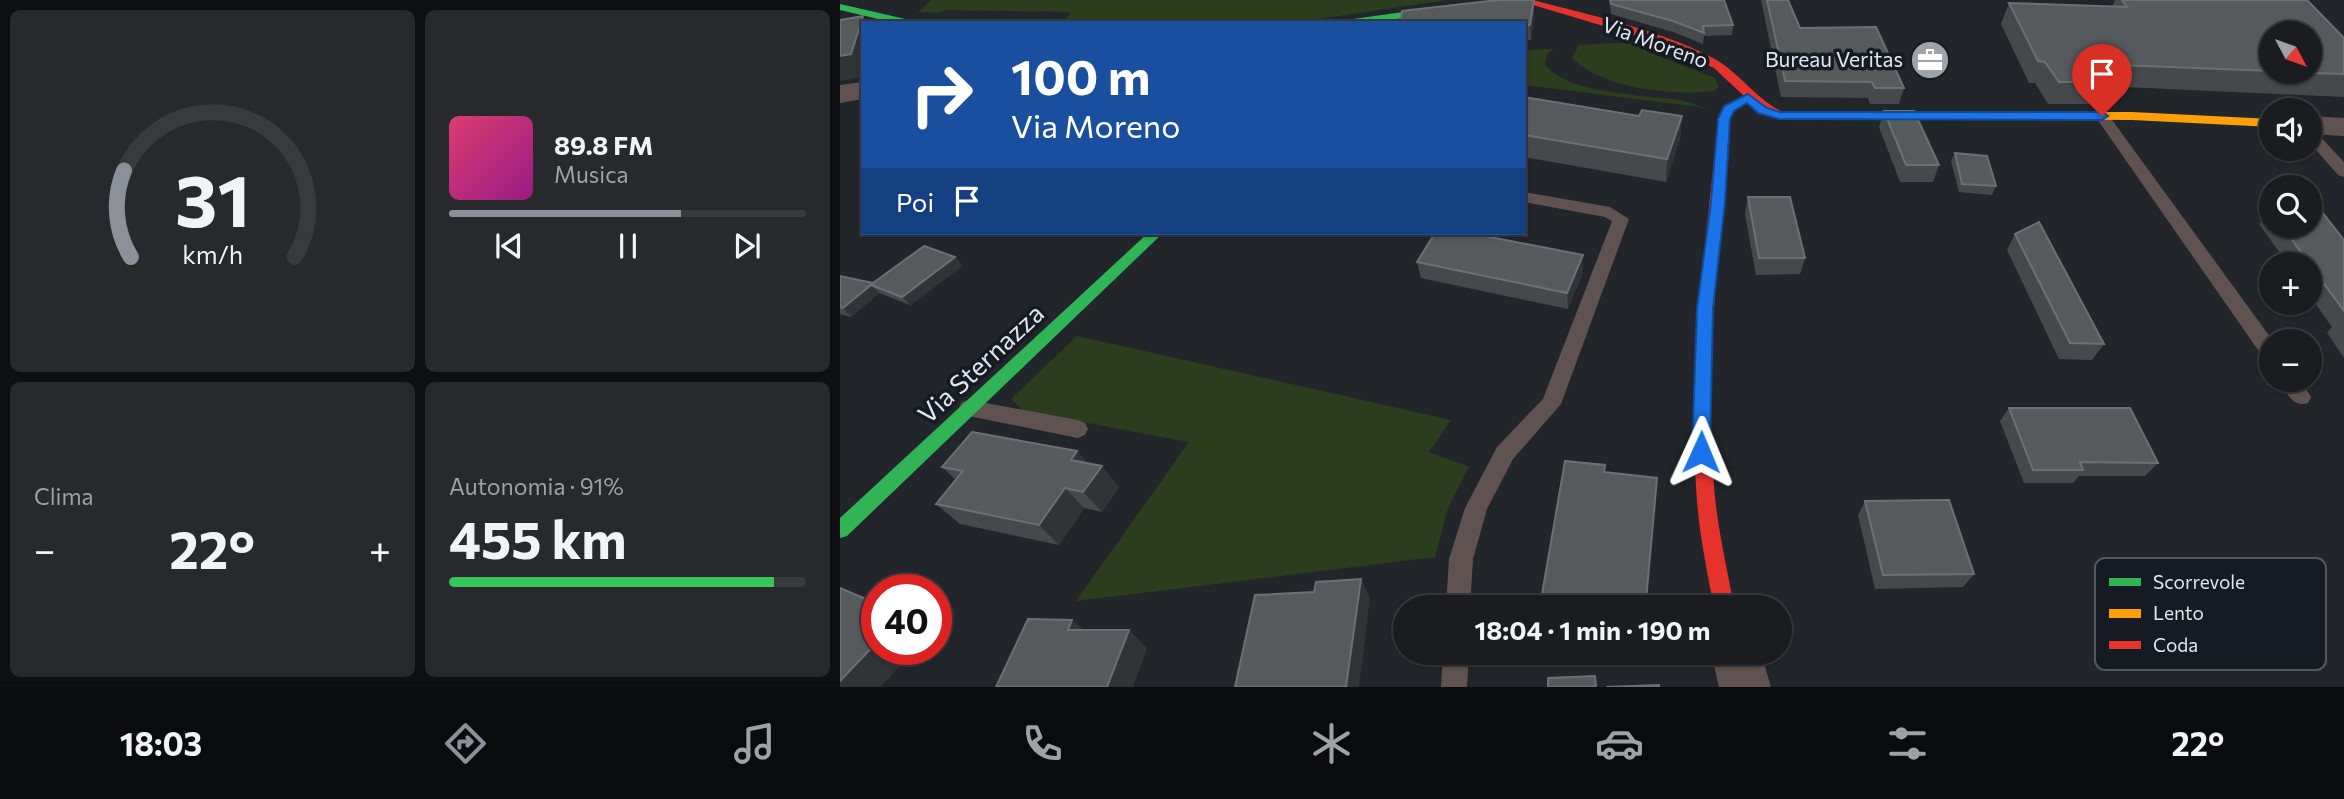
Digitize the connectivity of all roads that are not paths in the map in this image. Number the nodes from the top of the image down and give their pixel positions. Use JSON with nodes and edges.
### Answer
{"nodes":[{"id":1,"x":1525,"y":0,"type":"edge"},
{"id":2,"x":1505,"y":3,"type":"edge"},
{"id":3,"x":1471,"y":6,"type":"edge"},
{"id":4,"x":840,"y":7,"type":"edge"},
{"id":5,"x":901,"y":21,"type":"edge"},
{"id":6,"x":1361,"y":21,"type":"edge"},
{"id":7,"x":861,"y":90,"type":"edge"},
{"id":8,"x":840,"y":94,"type":"edge"},
{"id":9,"x":1748,"y":98,"type":"junction"},
{"id":10,"x":2102,"y":116,"type":"junction"},
{"id":11,"x":2259,"y":122,"type":"edge"},
{"id":12,"x":2322,"y":126,"type":"edge"},
{"id":13,"x":2344,"y":127,"type":"edge"},
{"id":14,"x":2322,"y":148,"type":"edge"},
{"id":15,"x":2344,"y":173,"type":"edge"},
{"id":16,"x":1526,"y":197,"type":"edge"},
{"id":17,"x":1154,"y":235,"type":"edge"},
{"id":18,"x":2259,"y":337,"type":"edge"},
{"id":19,"x":2297,"y":392,"type":"edge"},
{"id":20,"x":2301,"y":397,"type":"dead end"},
{"id":21,"x":969,"y":408,"type":"junction"},
{"id":22,"x":1078,"y":429,"type":"dead end"},
{"id":23,"x":840,"y":530,"type":"edge"},
{"id":24,"x":1459,"y":595,"type":"edge"},
{"id":25,"x":1721,"y":595,"type":"edge"},
{"id":26,"x":1455,"y":665,"type":"edge"},
{"id":27,"x":1739,"y":665,"type":"edge"},
{"id":28,"x":1454,"y":687,"type":"edge"},
{"id":29,"x":1745,"y":687,"type":"edge"}],
"edges":[{"from":1,"to":2,"type":"street"},
{"from":1,"to":9,"type":"street","name":"Via Moreno"},
{"from":3,"to":6,"type":"street"},
{"from":4,"to":5,"type":"street"},
{"from":7,"to":8,"type":"street"},
{"from":9,"to":10,"type":"street","name":"Via Moreno"},
{"from":9,"to":25,"type":"street"},
{"from":10,"to":11,"type":"street","name":"Via Moreno"},
{"from":10,"to":18,"type":"lane"},
{"from":12,"to":13,"type":"street"},
{"from":14,"to":15,"type":"lane"},
{"from":16,"to":24,"type":"lane"},
{"from":17,"to":21,"type":"street","name":"Via Sternazza"},
{"from":19,"to":20,"type":"lane"},
{"from":21,"to":22,"type":"lane"},
{"from":21,"to":23,"type":"street","name":"Via Sternazza"},
{"from":26,"to":28,"type":"lane"},
{"from":27,"to":29,"type":"street"}]}
